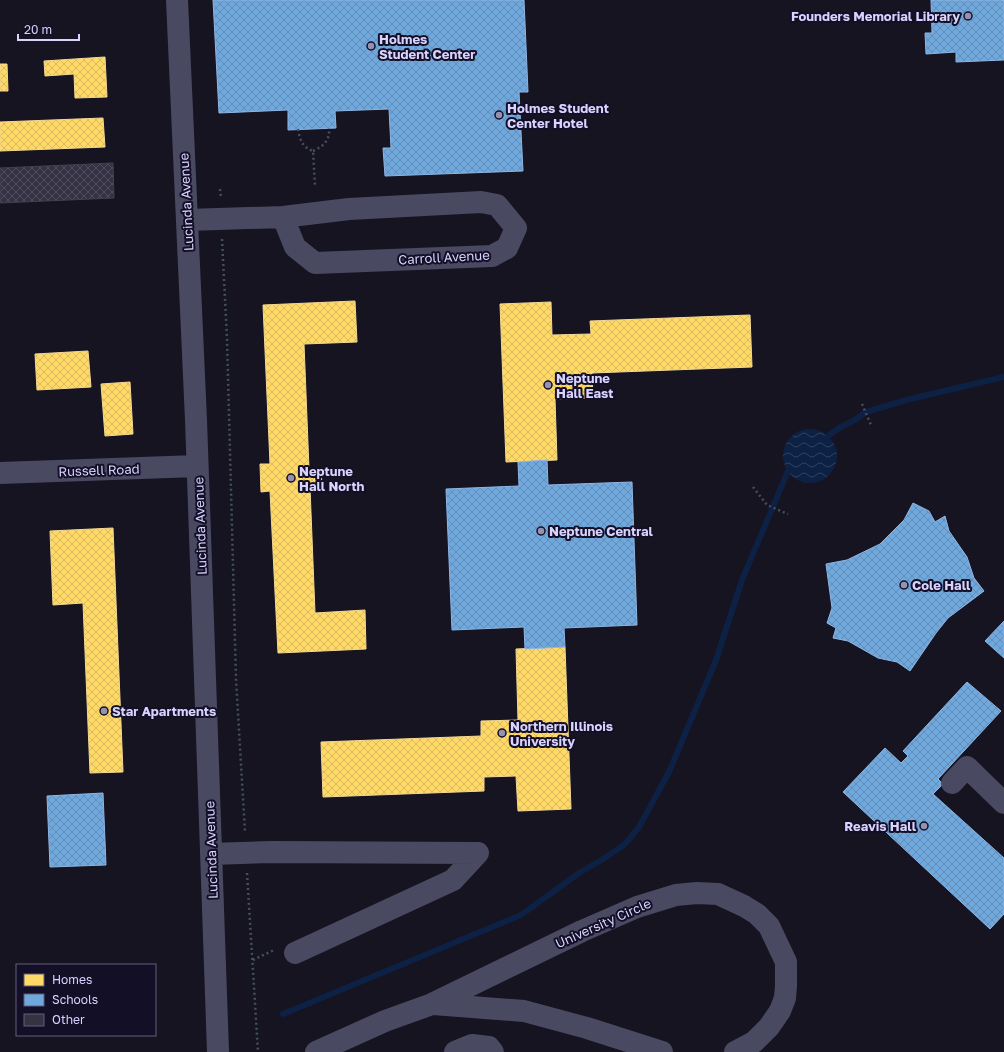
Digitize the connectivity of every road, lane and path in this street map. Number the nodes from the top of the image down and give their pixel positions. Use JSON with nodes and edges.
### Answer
{"nodes":[{"id":1,"x":177,"y":0,"type":"edge"},
{"id":2,"x":329,"y":128,"type":"dead end"},
{"id":3,"x":298,"y":129,"type":"dead end"},
{"id":4,"x":313,"y":151,"type":"junction"},
{"id":5,"x":314,"y":186,"type":"dead end"},
{"id":6,"x":283,"y":217,"type":"junction"},
{"id":7,"x":187,"y":220,"type":"junction"},
{"id":8,"x":222,"y":257,"type":"dead end"},
{"id":9,"x":862,"y":404,"type":"dead end"},
{"id":10,"x":871,"y":425,"type":"dead end"},
{"id":11,"x":197,"y":466,"type":"junction"},
{"id":12,"x":0,"y":473,"type":"edge"},
{"id":13,"x":753,"y":487,"type":"dead end"},
{"id":14,"x":788,"y":514,"type":"dead end"},
{"id":15,"x":952,"y":783,"type":"dead end"},
{"id":16,"x":1004,"y":803,"type":"edge"},
{"id":17,"x":246,"y":853,"type":"junction"},
{"id":18,"x":211,"y":854,"type":"junction"},
{"id":19,"x":296,"y":953,"type":"dead end"},
{"id":20,"x":432,"y":1004,"type":"junction"},
{"id":21,"x":218,"y":1052,"type":"edge"},
{"id":22,"x":258,"y":1052,"type":"edge"},
{"id":23,"x":316,"y":1052,"type":"edge"},
{"id":24,"x":455,"y":1052,"type":"edge"},
{"id":25,"x":493,"y":1052,"type":"edge"},
{"id":26,"x":662,"y":1052,"type":"edge"},
{"id":27,"x":735,"y":1052,"type":"edge"}],
"edges":[{"from":1,"to":7,"type":"street","name":"Lucinda Avenue"},
{"from":2,"to":4,"type":"path"},
{"from":3,"to":4,"type":"path"},
{"from":4,"to":5,"type":"path"},
{"from":6,"to":6,"type":"street","name":"Carroll Avenue"},
{"from":6,"to":7,"type":"street","name":"Carroll Avenue"},
{"from":7,"to":11,"type":"street","name":"Lucinda Avenue"},
{"from":8,"to":17,"type":"path"},
{"from":9,"to":10,"type":"path"},
{"from":11,"to":12,"type":"street","name":"Russell Road"},
{"from":11,"to":18,"type":"street","name":"Lucinda Avenue"},
{"from":13,"to":14,"type":"path"},
{"from":15,"to":16,"type":"street"},
{"from":17,"to":18,"type":"street"},
{"from":17,"to":19,"type":"street"},
{"from":17,"to":22,"type":"path"},
{"from":18,"to":21,"type":"street","name":"Lucinda Avenue"},
{"from":20,"to":23,"type":"street","name":"University Circle"},
{"from":20,"to":26,"type":"street","name":"University Circle"},
{"from":20,"to":27,"type":"street","name":"University Circle"},
{"from":24,"to":25,"type":"street"}]}
